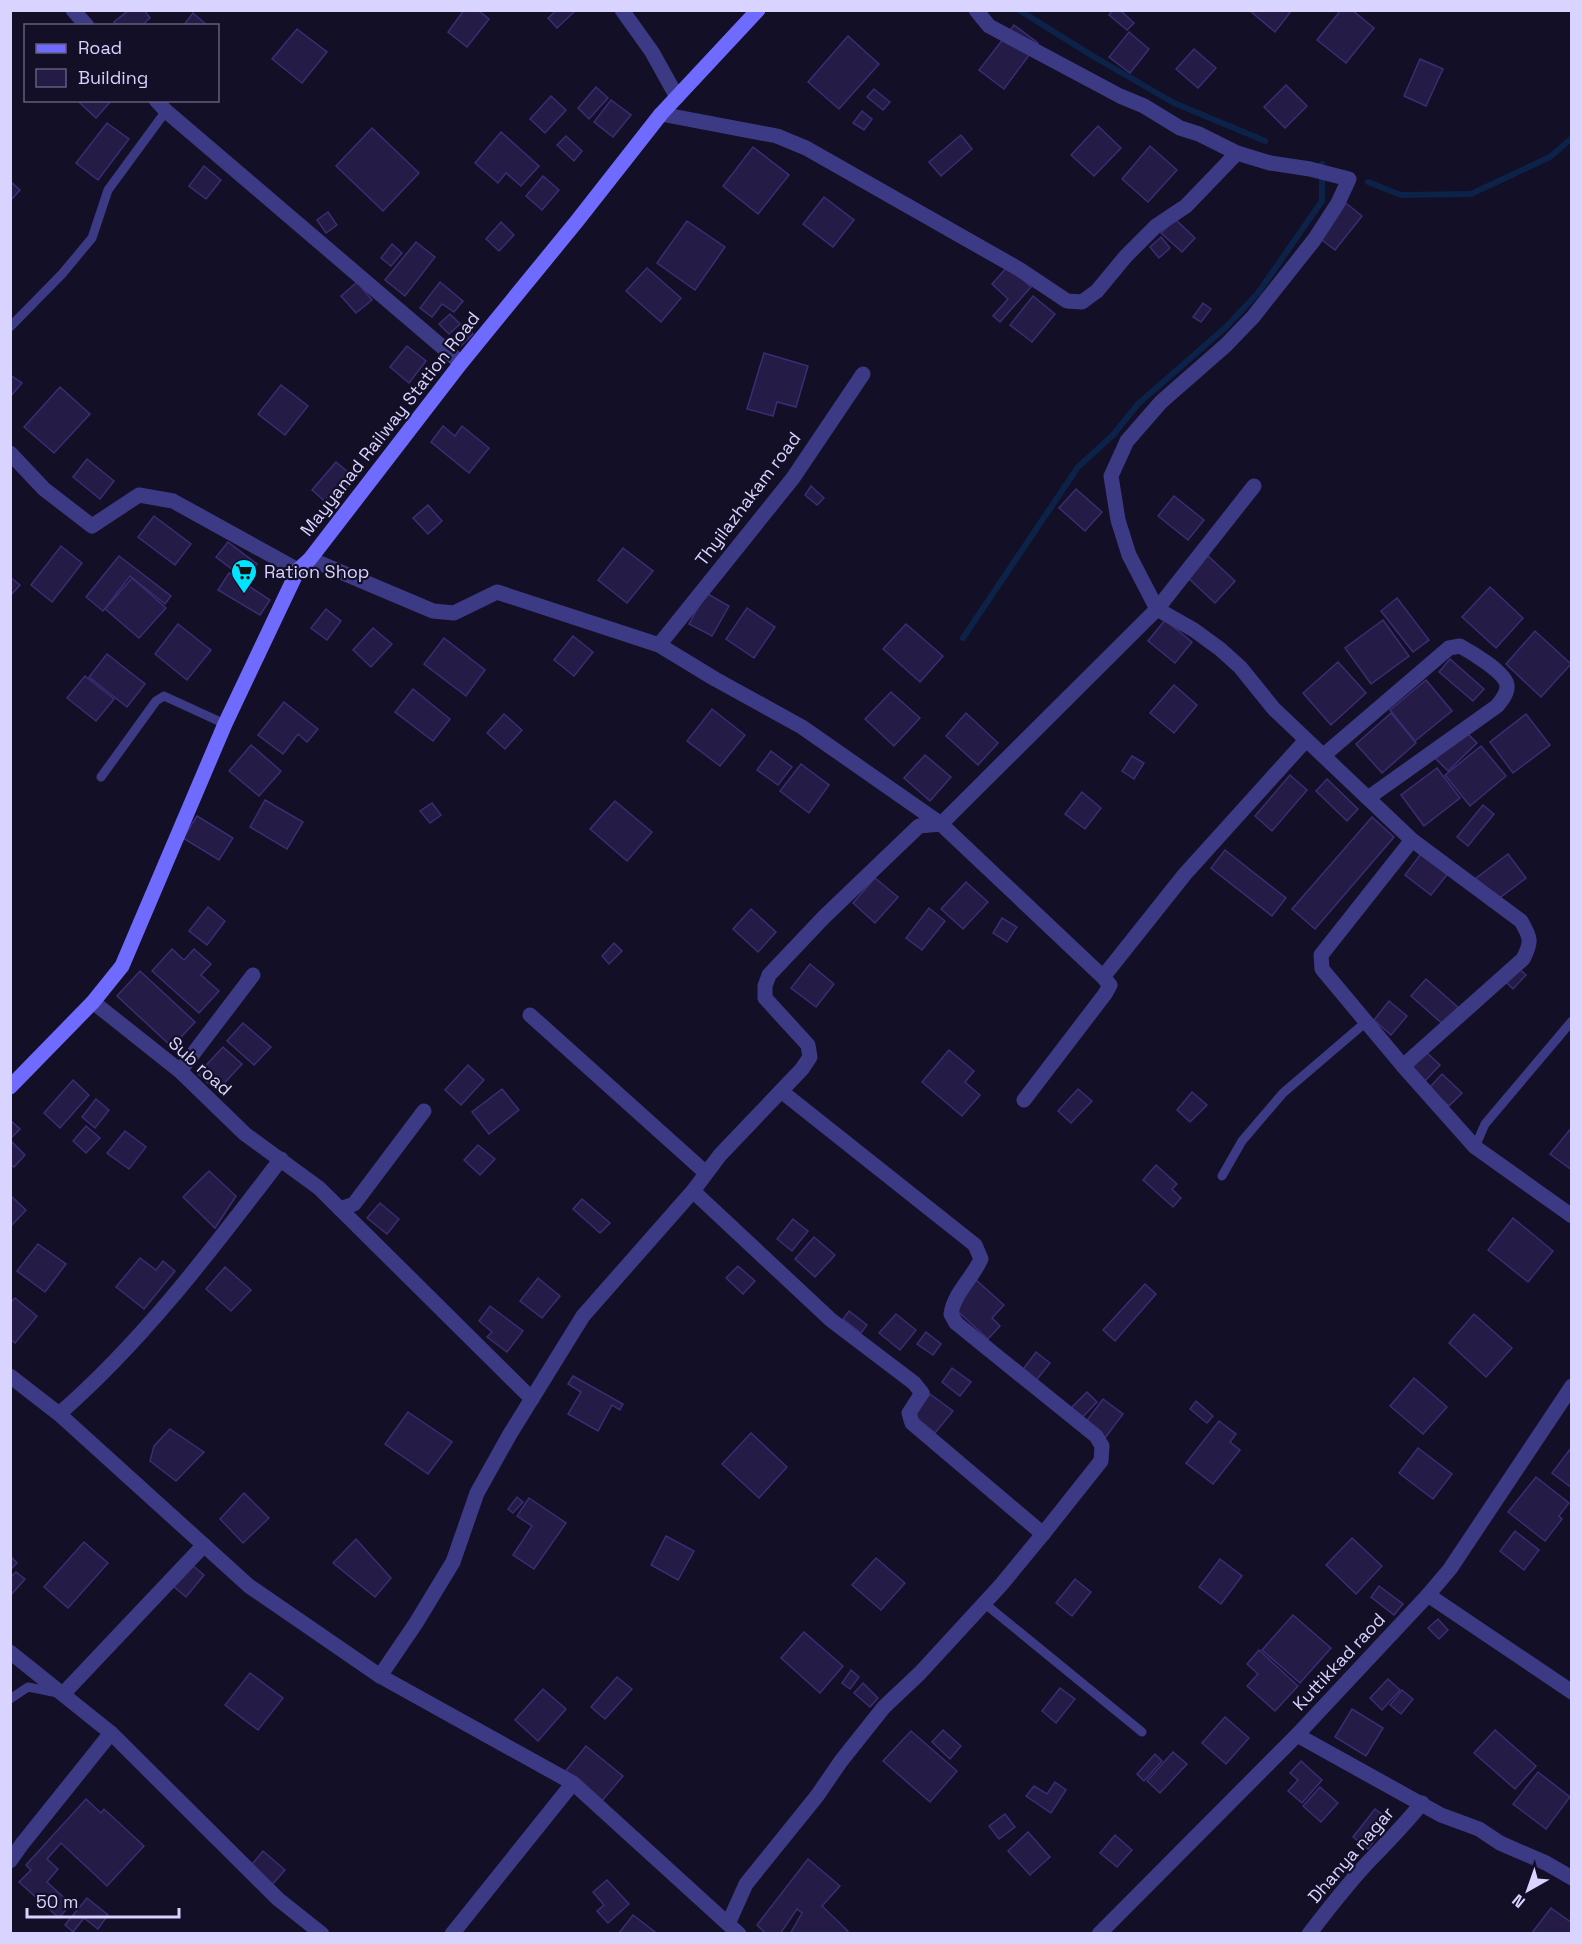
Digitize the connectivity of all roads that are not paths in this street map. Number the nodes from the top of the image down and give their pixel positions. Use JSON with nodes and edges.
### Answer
{"nodes":[{"id":1,"x":622,"y":10,"type":"edge"},
{"id":2,"x":758,"y":10,"type":"edge"},
{"id":3,"x":976,"y":10,"type":"edge"},
{"id":4,"x":74,"y":11,"type":"edge"},
{"id":5,"x":85,"y":24,"type":"edge"},
{"id":6,"x":677,"y":97,"type":"junction"},
{"id":7,"x":161,"y":106,"type":"edge"},
{"id":8,"x":661,"y":114,"type":"junction"},
{"id":9,"x":1238,"y":153,"type":"junction"},
{"id":10,"x":10,"y":327,"type":"edge"},
{"id":11,"x":461,"y":363,"type":"junction"},
{"id":12,"x":863,"y":374,"type":"dead end"},
{"id":13,"x":10,"y":453,"type":"edge"},
{"id":14,"x":1254,"y":486,"type":"dead end"},
{"id":15,"x":310,"y":559,"type":"junction"},
{"id":16,"x":298,"y":570,"type":"junction"},
{"id":17,"x":1157,"y":609,"type":"junction"},
{"id":18,"x":659,"y":645,"type":"junction"},
{"id":19,"x":225,"y":724,"type":"junction"},
{"id":20,"x":1306,"y":740,"type":"junction"},
{"id":21,"x":1324,"y":755,"type":"junction"},
{"id":22,"x":101,"y":777,"type":"dead end"},
{"id":23,"x":1368,"y":798,"type":"junction"},
{"id":24,"x":941,"y":824,"type":"junction"},
{"id":25,"x":1413,"y":840,"type":"junction"},
{"id":26,"x":253,"y":975,"type":"dead end"},
{"id":27,"x":1103,"y":977,"type":"junction"},
{"id":28,"x":93,"y":1002,"type":"junction"},
{"id":29,"x":530,"y":1015,"type":"dead end"},
{"id":30,"x":1572,"y":1021,"type":"edge"},
{"id":31,"x":1366,"y":1022,"type":"junction"},
{"id":32,"x":1403,"y":1066,"type":"junction"},
{"id":33,"x":180,"y":1071,"type":"junction"},
{"id":34,"x":10,"y":1087,"type":"edge"},
{"id":35,"x":781,"y":1091,"type":"junction"},
{"id":36,"x":1024,"y":1100,"type":"dead end"},
{"id":37,"x":424,"y":1111,"type":"dead end"},
{"id":38,"x":1475,"y":1147,"type":"junction"},
{"id":39,"x":281,"y":1159,"type":"junction"},
{"id":40,"x":706,"y":1173,"type":"junction"},
{"id":41,"x":1222,"y":1176,"type":"dead end"},
{"id":42,"x":693,"y":1191,"type":"junction"},
{"id":43,"x":340,"y":1209,"type":"junction"},
{"id":44,"x":1572,"y":1216,"type":"edge"},
{"id":45,"x":10,"y":1376,"type":"edge"},
{"id":46,"x":1572,"y":1386,"type":"edge"},
{"id":47,"x":532,"y":1399,"type":"junction"},
{"id":48,"x":59,"y":1414,"type":"junction"},
{"id":49,"x":1043,"y":1534,"type":"junction"},
{"id":50,"x":204,"y":1545,"type":"junction"},
{"id":51,"x":1428,"y":1595,"type":"junction"},
{"id":52,"x":984,"y":1603,"type":"junction"},
{"id":53,"x":10,"y":1652,"type":"edge"},
{"id":54,"x":380,"y":1676,"type":"junction"},
{"id":55,"x":1572,"y":1692,"type":"edge"},
{"id":56,"x":63,"y":1694,"type":"junction"},
{"id":57,"x":10,"y":1699,"type":"edge"},
{"id":58,"x":1142,"y":1732,"type":"dead end"},
{"id":59,"x":111,"y":1733,"type":"junction"},
{"id":60,"x":1297,"y":1735,"type":"junction"},
{"id":61,"x":573,"y":1783,"type":"junction"},
{"id":62,"x":1422,"y":1803,"type":"junction"},
{"id":63,"x":10,"y":1861,"type":"edge"},
{"id":64,"x":1572,"y":1878,"type":"edge"},
{"id":65,"x":734,"y":1929,"type":"edge"},
{"id":66,"x":322,"y":1934,"type":"edge"},
{"id":67,"x":452,"y":1934,"type":"edge"},
{"id":68,"x":1099,"y":1934,"type":"edge"},
{"id":69,"x":1310,"y":1934,"type":"edge"}],
"edges":[{"from":1,"to":6,"type":"street"},
{"from":2,"to":6,"type":"main road","name":"Mayyanad Railway Station Road"},
{"from":3,"to":9,"type":"street"},
{"from":4,"to":5,"type":"street"},
{"from":6,"to":8,"type":"main road","name":"Mayyanad Railway Station Road"},
{"from":7,"to":10,"type":"lane"},
{"from":7,"to":11,"type":"street"},
{"from":8,"to":9,"type":"street"},
{"from":8,"to":11,"type":"main road","name":"Mayyanad Railway Station Road"},
{"from":9,"to":17,"type":"street"},
{"from":11,"to":15,"type":"main road","name":"Mayyanad Railway Station Road"},
{"from":12,"to":18,"type":"street","name":"Thyilazhakam road"},
{"from":13,"to":16,"type":"street"},
{"from":14,"to":17,"type":"street"},
{"from":15,"to":16,"type":"main road","name":"Mayyanad Railway Station Road"},
{"from":15,"to":18,"type":"street"},
{"from":16,"to":19,"type":"main road","name":"Mayyanad Railway Station Road"},
{"from":17,"to":20,"type":"street"},
{"from":17,"to":24,"type":"street"},
{"from":18,"to":24,"type":"street"},
{"from":19,"to":22,"type":"lane"},
{"from":19,"to":28,"type":"main road","name":"Mayyanad Railway Station Road"},
{"from":20,"to":21,"type":"street"},
{"from":20,"to":27,"type":"street"},
{"from":21,"to":23,"type":"street"},
{"from":21,"to":23,"type":"street"},
{"from":23,"to":25,"type":"street"},
{"from":24,"to":27,"type":"street"},
{"from":24,"to":35,"type":"street"},
{"from":25,"to":31,"type":"street"},
{"from":25,"to":32,"type":"street"},
{"from":26,"to":33,"type":"street"},
{"from":27,"to":36,"type":"street"},
{"from":28,"to":33,"type":"street","name":"Sub road"},
{"from":28,"to":34,"type":"main road","name":"Mayyanad Railway Station Road"},
{"from":29,"to":40,"type":"street"},
{"from":30,"to":38,"type":"lane"},
{"from":31,"to":32,"type":"street"},
{"from":31,"to":41,"type":"lane"},
{"from":32,"to":38,"type":"street"},
{"from":33,"to":39,"type":"street","name":"Sub road"},
{"from":35,"to":40,"type":"street"},
{"from":35,"to":49,"type":"street"},
{"from":37,"to":43,"type":"street"},
{"from":38,"to":44,"type":"street"},
{"from":39,"to":43,"type":"street","name":"Sub road"},
{"from":39,"to":48,"type":"street"},
{"from":40,"to":42,"type":"street"},
{"from":42,"to":47,"type":"street"},
{"from":42,"to":49,"type":"street"},
{"from":43,"to":47,"type":"street","name":"Sub road"},
{"from":45,"to":48,"type":"street"},
{"from":46,"to":51,"type":"street","name":"Kuttikkad raod"},
{"from":47,"to":54,"type":"street"},
{"from":48,"to":50,"type":"street"},
{"from":49,"to":52,"type":"street"},
{"from":50,"to":54,"type":"street"},
{"from":50,"to":56,"type":"street"},
{"from":51,"to":55,"type":"street"},
{"from":51,"to":60,"type":"street","name":"Kuttikkad raod"},
{"from":52,"to":58,"type":"lane"},
{"from":52,"to":65,"type":"street"},
{"from":53,"to":56,"type":"street"},
{"from":54,"to":61,"type":"street"},
{"from":56,"to":57,"type":"lane"},
{"from":56,"to":59,"type":"street"},
{"from":59,"to":63,"type":"street"},
{"from":59,"to":66,"type":"street"},
{"from":60,"to":62,"type":"street"},
{"from":60,"to":68,"type":"street","name":"Kuttikkad raod"},
{"from":61,"to":65,"type":"street"},
{"from":61,"to":67,"type":"street"},
{"from":62,"to":64,"type":"street"},
{"from":62,"to":69,"type":"street","name":"Dhanya nagar"}]}
